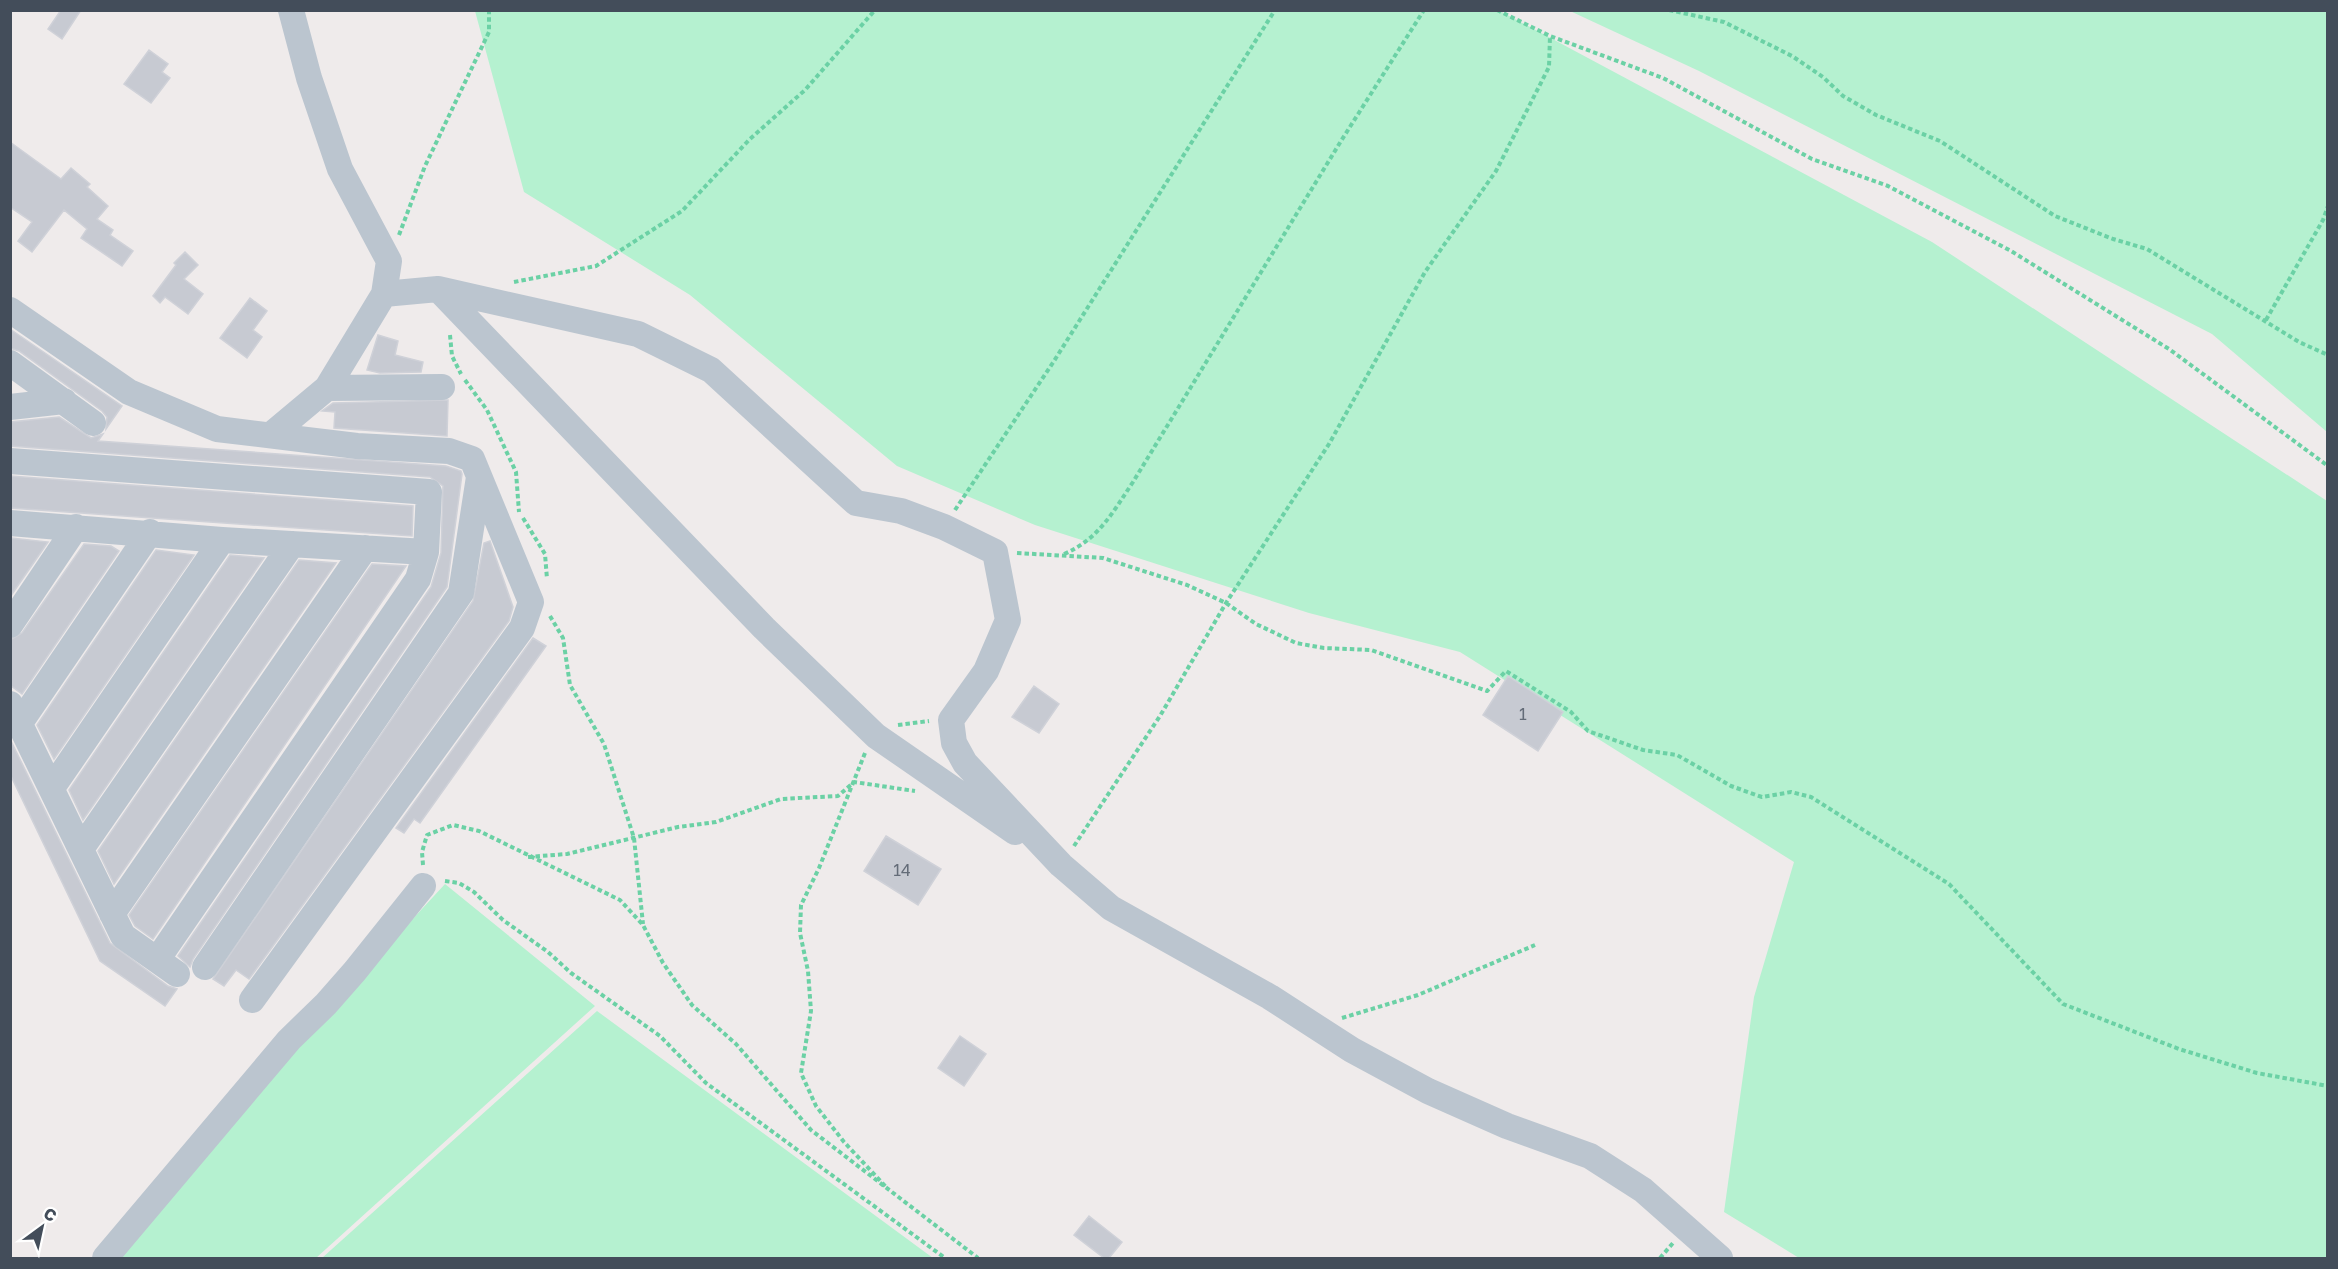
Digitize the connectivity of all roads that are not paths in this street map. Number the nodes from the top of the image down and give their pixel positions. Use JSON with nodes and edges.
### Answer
{"nodes":[{"id":1,"x":291,"y":10,"type":"edge"},
{"id":2,"x":438,"y":289,"type":"junction"},
{"id":3,"x":384,"y":294,"type":"junction"},
{"id":4,"x":10,"y":310,"type":"edge"},
{"id":5,"x":10,"y":363,"type":"edge"},
{"id":6,"x":442,"y":387,"type":"dead end"},
{"id":7,"x":327,"y":388,"type":"junction"},
{"id":8,"x":64,"y":401,"type":"junction"},
{"id":9,"x":10,"y":407,"type":"edge"},
{"id":10,"x":93,"y":423,"type":"dead end"},
{"id":11,"x":272,"y":434,"type":"junction"},
{"id":12,"x":10,"y":461,"type":"edge"},
{"id":13,"x":479,"y":477,"type":"junction"},
{"id":14,"x":10,"y":523,"type":"edge"},
{"id":15,"x":76,"y":527,"type":"junction"},
{"id":16,"x":150,"y":532,"type":"junction"},
{"id":17,"x":222,"y":540,"type":"junction"},
{"id":18,"x":292,"y":544,"type":"junction"},
{"id":19,"x":364,"y":548,"type":"junction"},
{"id":20,"x":426,"y":552,"type":"junction"},
{"id":21,"x":10,"y":626,"type":"edge"},
{"id":22,"x":15,"y":713,"type":"edge"},
{"id":23,"x":52,"y":788,"type":"junction"},
{"id":24,"x":81,"y":849,"type":"junction"},
{"id":25,"x":1061,"y":865,"type":"junction"},
{"id":26,"x":423,"y":886,"type":"road end"},
{"id":27,"x":112,"y":914,"type":"junction"},
{"id":28,"x":205,"y":967,"type":"dead end"},
{"id":29,"x":252,"y":1000,"type":"dead end"},
{"id":30,"x":105,"y":1258,"type":"edge"},
{"id":31,"x":1720,"y":1258,"type":"edge"}],
"edges":[{"from":1,"to":3,"type":"street"},
{"from":2,"to":3,"type":"street"},
{"from":2,"to":25,"type":"street"},
{"from":2,"to":25,"type":"street"},
{"from":3,"to":7,"type":"street"},
{"from":4,"to":11,"type":"street"},
{"from":5,"to":8,"type":"street"},
{"from":6,"to":7,"type":"street"},
{"from":7,"to":11,"type":"street"},
{"from":8,"to":9,"type":"street"},
{"from":8,"to":10,"type":"street"},
{"from":11,"to":13,"type":"street"},
{"from":12,"to":20,"type":"street"},
{"from":13,"to":28,"type":"street"},
{"from":13,"to":29,"type":"street"},
{"from":14,"to":15,"type":"street"},
{"from":15,"to":16,"type":"street"},
{"from":15,"to":21,"type":"street"},
{"from":16,"to":17,"type":"street"},
{"from":16,"to":22,"type":"street"},
{"from":17,"to":18,"type":"street"},
{"from":17,"to":23,"type":"street"},
{"from":18,"to":19,"type":"street"},
{"from":18,"to":24,"type":"street"},
{"from":19,"to":20,"type":"street"},
{"from":19,"to":27,"type":"street"},
{"from":20,"to":27,"type":"street"},
{"from":22,"to":23,"type":"street"},
{"from":23,"to":24,"type":"street"},
{"from":24,"to":27,"type":"street"},
{"from":25,"to":31,"type":"street"},
{"from":26,"to":30,"type":"street"}]}
